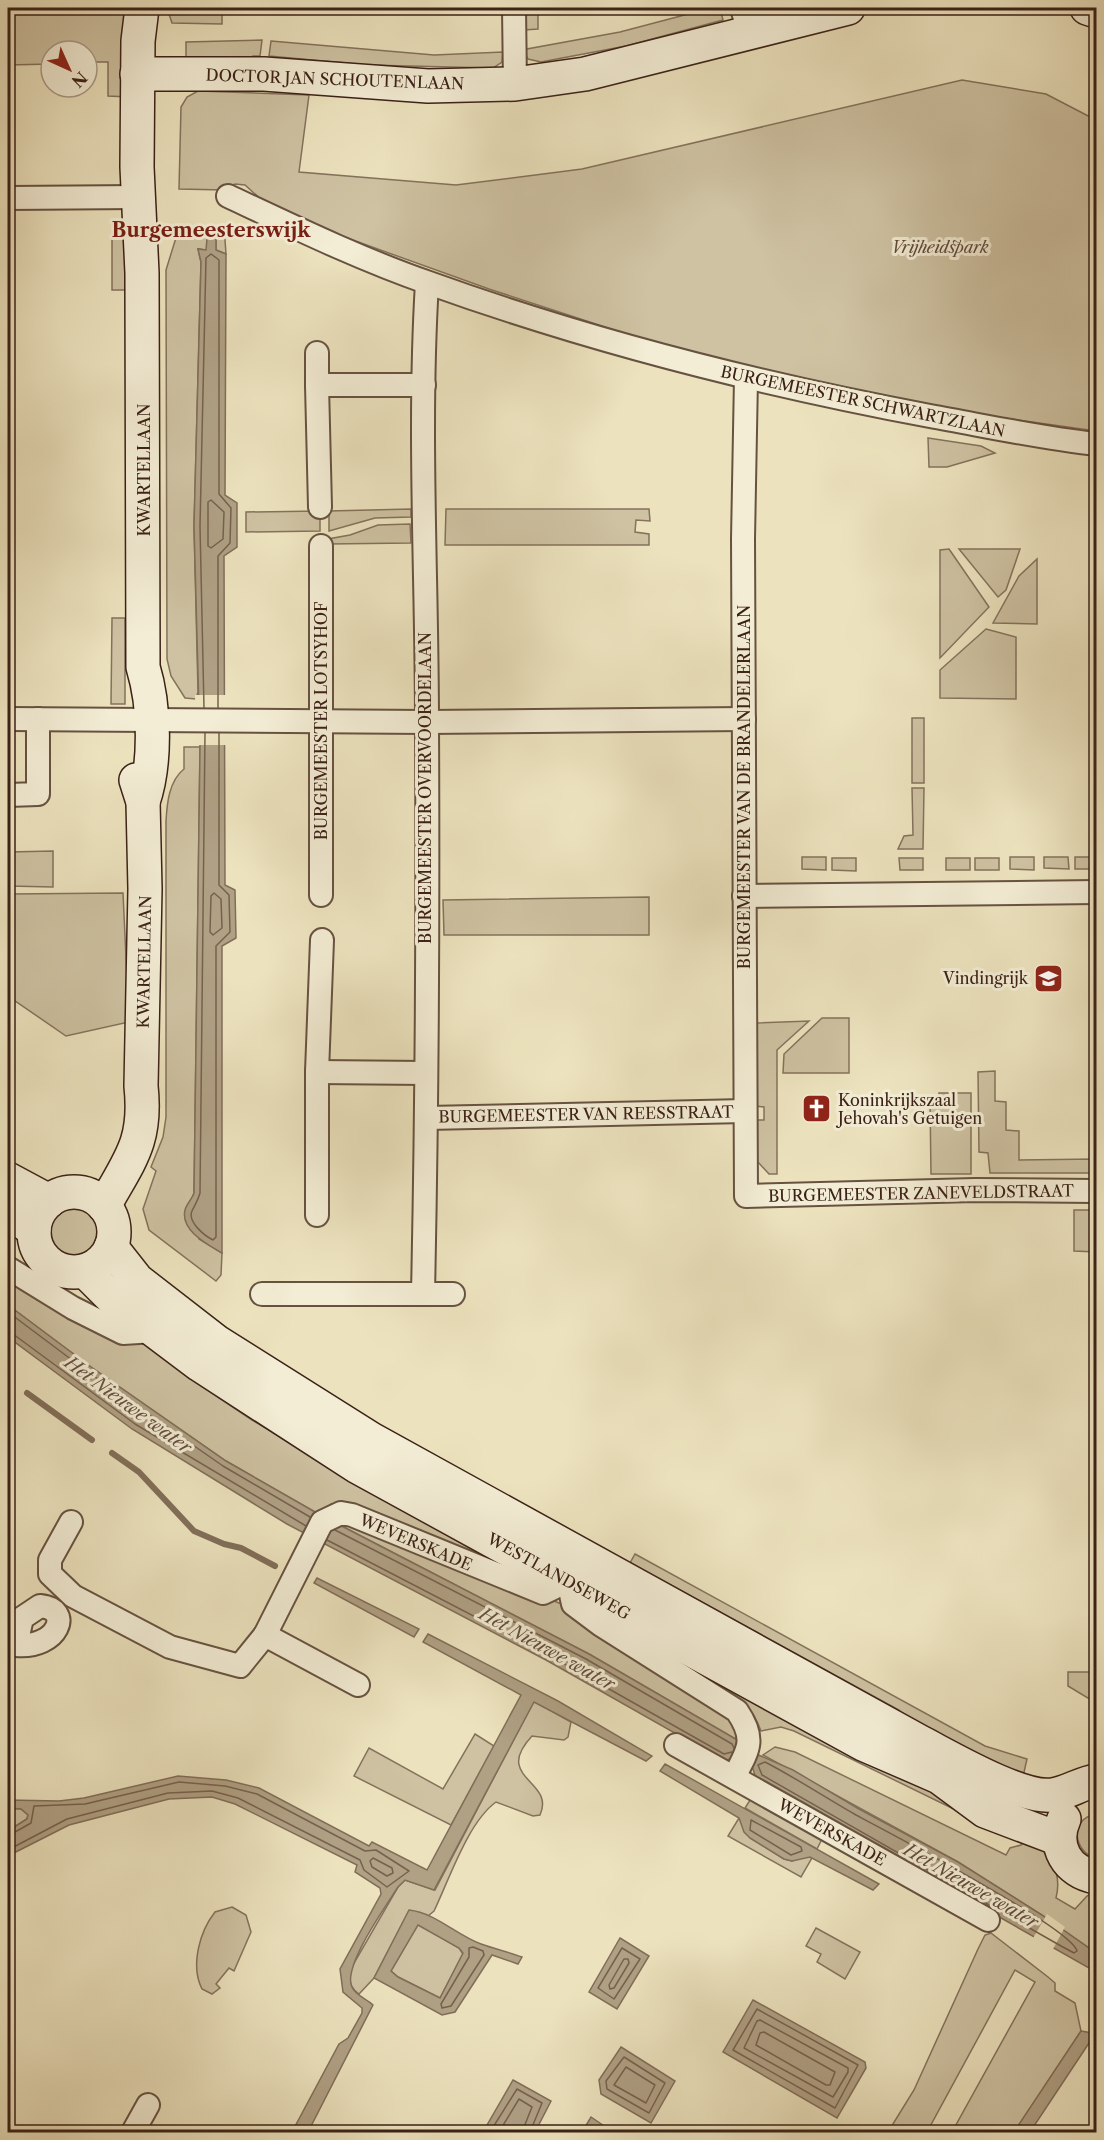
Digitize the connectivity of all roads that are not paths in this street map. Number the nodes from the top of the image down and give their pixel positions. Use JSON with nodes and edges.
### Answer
{"nodes":[{"id":1,"x":514,"y":8,"type":"edge"},
{"id":2,"x":848,"y":8,"type":"edge"},
{"id":3,"x":1087,"y":8,"type":"edge"},
{"id":4,"x":142,"y":10,"type":"edge"},
{"id":5,"x":1096,"y":11,"type":"edge"},
{"id":6,"x":746,"y":20,"type":"edge"},
{"id":7,"x":147,"y":74,"type":"junction"},
{"id":8,"x":515,"y":84,"type":"junction"},
{"id":9,"x":228,"y":196,"type":"dead end"},
{"id":10,"x":8,"y":198,"type":"edge"},
{"id":11,"x":138,"y":198,"type":"junction"},
{"id":12,"x":142,"y":273,"type":"junction"},
{"id":13,"x":427,"y":283,"type":"junction"},
{"id":14,"x":317,"y":352,"type":"dead end"},
{"id":15,"x":746,"y":378,"type":"junction"},
{"id":16,"x":317,"y":385,"type":"junction"},
{"id":17,"x":424,"y":385,"type":"junction"},
{"id":18,"x":1096,"y":444,"type":"edge"},
{"id":19,"x":320,"y":507,"type":"dead end"},
{"id":20,"x":321,"y":546,"type":"dead end"},
{"id":21,"x":8,"y":719,"type":"edge"},
{"id":22,"x":38,"y":719,"type":"junction"},
{"id":23,"x":154,"y":719,"type":"junction"},
{"id":24,"x":744,"y":719,"type":"junction"},
{"id":25,"x":320,"y":721,"type":"junction"},
{"id":26,"x":427,"y":722,"type":"junction"},
{"id":27,"x":8,"y":795,"type":"edge"},
{"id":28,"x":1096,"y":892,"type":"edge"},
{"id":29,"x":321,"y":895,"type":"dead end"},
{"id":30,"x":744,"y":896,"type":"junction"},
{"id":31,"x":322,"y":940,"type":"dead end"},
{"id":32,"x":317,"y":1072,"type":"junction"},
{"id":33,"x":426,"y":1073,"type":"junction"},
{"id":34,"x":745,"y":1111,"type":"junction"},
{"id":35,"x":427,"y":1118,"type":"junction"},
{"id":36,"x":8,"y":1179,"type":"edge"},
{"id":37,"x":1096,"y":1191,"type":"edge"},
{"id":38,"x":746,"y":1196,"type":"joint"},
{"id":39,"x":94,"y":1199,"type":"junction"},
{"id":40,"x":49,"y":1201,"type":"junction"},
{"id":41,"x":317,"y":1215,"type":"dead end"},
{"id":42,"x":21,"y":1221,"type":"edge"},
{"id":43,"x":111,"y":1247,"type":"junction"},
{"id":44,"x":8,"y":1268,"type":"edge"},
{"id":45,"x":85,"y":1271,"type":"junction"},
{"id":46,"x":423,"y":1293,"type":"junction"},
{"id":47,"x":262,"y":1294,"type":"dead end"},
{"id":48,"x":453,"y":1294,"type":"dead end"},
{"id":49,"x":155,"y":1331,"type":"junction"},
{"id":50,"x":71,"y":1522,"type":"dead end"},
{"id":51,"x":573,"y":1568,"type":"junction"},
{"id":52,"x":265,"y":1635,"type":"junction"},
{"id":53,"x":358,"y":1685,"type":"dead end"},
{"id":54,"x":676,"y":1745,"type":"dead end"},
{"id":55,"x":742,"y":1762,"type":"junction"},
{"id":56,"x":1096,"y":1781,"type":"edge"},
{"id":57,"x":1096,"y":1798,"type":"edge"},
{"id":58,"x":1059,"y":1839,"type":"junction"},
{"id":59,"x":1096,"y":1877,"type":"edge"},
{"id":60,"x":988,"y":1920,"type":"dead end"},
{"id":61,"x":148,"y":2105,"type":"dead end"},
{"id":62,"x":133,"y":2133,"type":"edge"}],
"edges":[{"from":1,"to":8,"type":"street"},
{"from":2,"to":6,"type":"main road","name":"DOCTOR JAN SCHOUTENLAAN"},
{"from":3,"to":5,"type":"main road"},
{"from":4,"to":7,"type":"main road","name":"KWARTELLAAN"},
{"from":6,"to":8,"type":"main road","name":"DOCTOR JAN SCHOUTENLAAN"},
{"from":7,"to":8,"type":"main road","name":"DOCTOR JAN SCHOUTENLAAN"},
{"from":7,"to":11,"type":"main road","name":"KWARTELLAAN"},
{"from":7,"to":12,"type":"main road","name":"KWARTELLAAN"},
{"from":9,"to":13,"type":"street","name":"BURGEMEESTER SCHWARTZLAAN"},
{"from":10,"to":11,"type":"street"},
{"from":11,"to":12,"type":"main road","name":"KWARTELLAAN"},
{"from":12,"to":23,"type":"main road","name":"KWARTELLAAN"},
{"from":13,"to":15,"type":"street","name":"BURGEMEESTER SCHWARTZLAAN"},
{"from":13,"to":17,"type":"street","name":"BURGEMEESTER OVERVOORDELAAN"},
{"from":14,"to":16,"type":"street"},
{"from":15,"to":18,"type":"street","name":"BURGEMEESTER SCHWARTZLAAN"},
{"from":15,"to":24,"type":"street","name":"BURGEMEESTER VAN DE BRANDELERLAAN"},
{"from":16,"to":17,"type":"street"},
{"from":16,"to":19,"type":"street"},
{"from":17,"to":26,"type":"street","name":"BURGEMEESTER OVERVOORDELAAN"},
{"from":20,"to":25,"type":"street","name":"BURGEMEESTER LOTSYHOF"},
{"from":21,"to":22,"type":"street"},
{"from":22,"to":23,"type":"street"},
{"from":22,"to":27,"type":"street"},
{"from":23,"to":25,"type":"street"},
{"from":23,"to":39,"type":"main road","name":"KWARTELLAAN"},
{"from":24,"to":26,"type":"street"},
{"from":24,"to":30,"type":"street","name":"BURGEMEESTER VAN DE BRANDELERLAAN"},
{"from":25,"to":26,"type":"street"},
{"from":25,"to":29,"type":"street","name":"BURGEMEESTER LOTSYHOF"},
{"from":26,"to":33,"type":"street","name":"BURGEMEESTER OVERVOORDELAAN"},
{"from":28,"to":30,"type":"street"},
{"from":30,"to":34,"type":"street","name":"BURGEMEESTER VAN DE BRANDELERLAAN"},
{"from":31,"to":32,"type":"street"},
{"from":32,"to":33,"type":"street"},
{"from":32,"to":41,"type":"street"},
{"from":33,"to":35,"type":"street","name":"BURGEMEESTER OVERVOORDELAAN"},
{"from":34,"to":35,"type":"street","name":"BURGEMEESTER VAN REESSTRAAT"},
{"from":34,"to":38,"type":"street","name":"BURGEMEESTER VAN DE BRANDELERLAAN"},
{"from":35,"to":46,"type":"street","name":"BURGEMEESTER OVERVOORDELAAN"},
{"from":36,"to":40,"type":"main road"},
{"from":37,"to":38,"type":"street","name":"BURGEMEESTER ZANEVELDSTRAAT"},
{"from":39,"to":40,"type":"main road"},
{"from":39,"to":43,"type":"main road"},
{"from":40,"to":42,"type":"main road"},
{"from":42,"to":45,"type":"main road"},
{"from":43,"to":45,"type":"main road"},
{"from":43,"to":51,"type":"main road","name":"WESTLANDSEWEG"},
{"from":44,"to":49,"type":"street"},
{"from":45,"to":49,"type":"main road","name":"WESTLANDSEWEG"},
{"from":46,"to":47,"type":"street"},
{"from":46,"to":48,"type":"street"},
{"from":49,"to":51,"type":"main road","name":"WESTLANDSEWEG"},
{"from":50,"to":52,"type":"street","name":"WEVERSKADE"},
{"from":51,"to":52,"type":"street","name":"WEVERSKADE"},
{"from":51,"to":55,"type":"street"},
{"from":51,"to":56,"type":"main road","name":"WESTLANDSEWEG"},
{"from":51,"to":58,"type":"main road","name":"WESTLANDSEWEG"},
{"from":52,"to":53,"type":"street"},
{"from":54,"to":55,"type":"street","name":"WEVERSKADE"},
{"from":55,"to":60,"type":"street","name":"WEVERSKADE"},
{"from":57,"to":58,"type":"main road"},
{"from":58,"to":59,"type":"main road"},
{"from":61,"to":62,"type":"street"}]}
